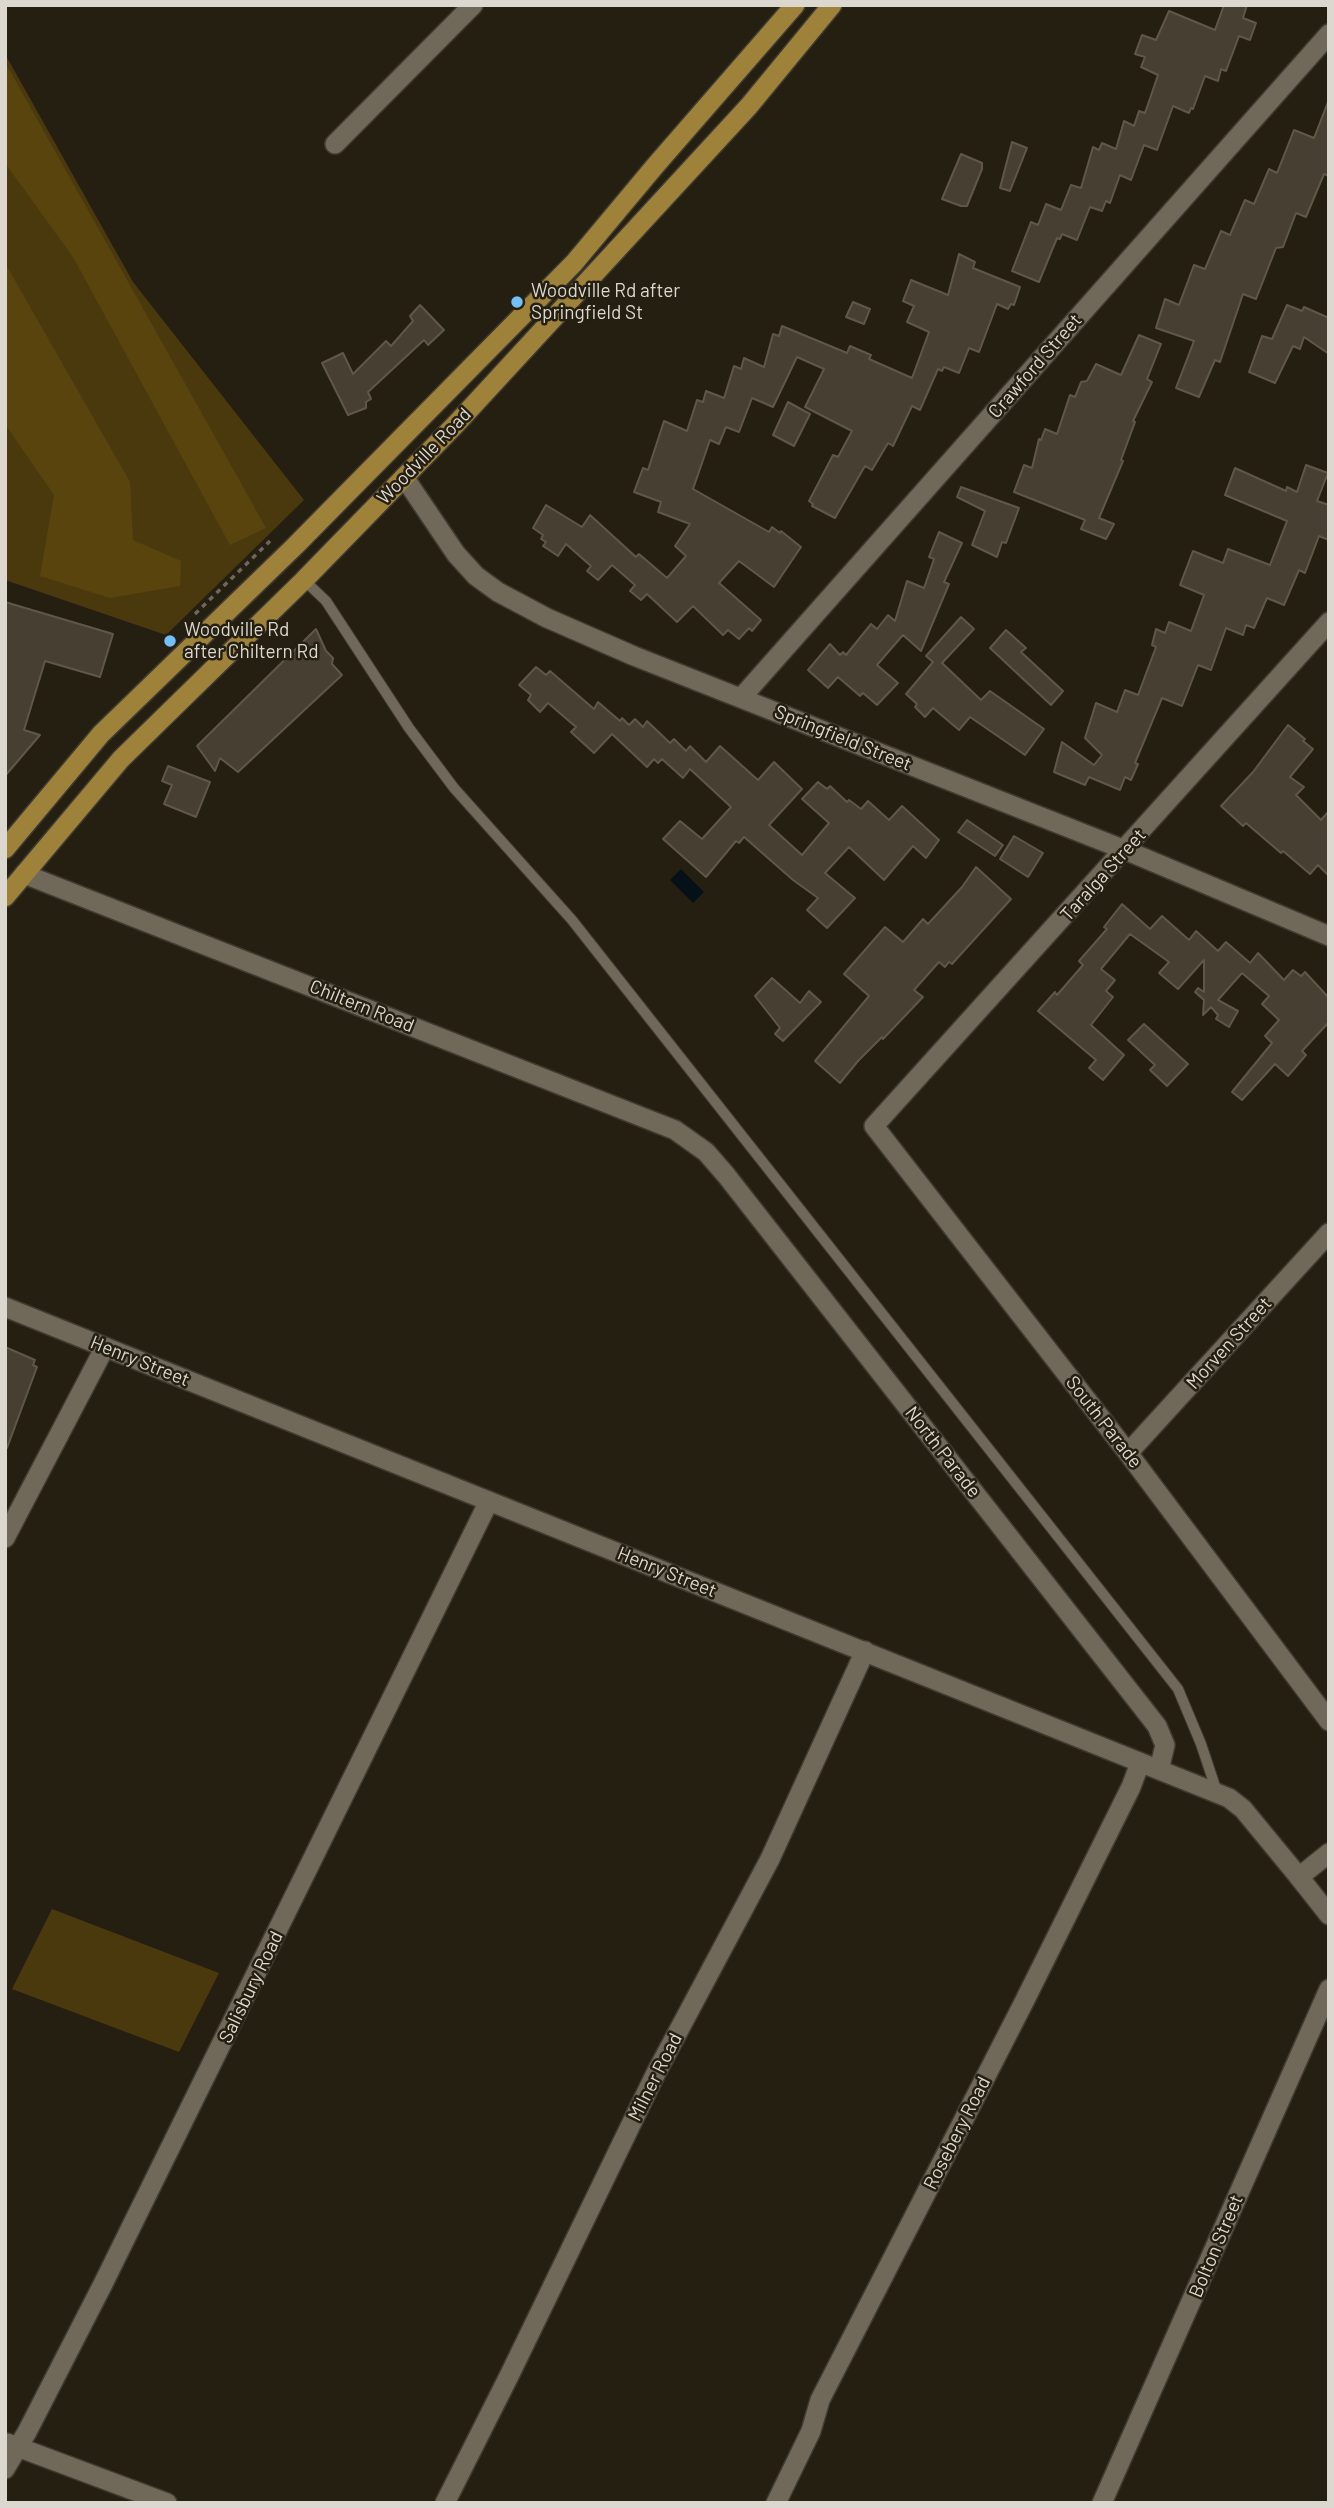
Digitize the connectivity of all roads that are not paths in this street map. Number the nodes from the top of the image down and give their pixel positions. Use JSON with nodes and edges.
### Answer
{"nodes":[{"id":1,"x":473,"y":5,"type":"edge"},
{"id":2,"x":794,"y":5,"type":"edge"},
{"id":3,"x":832,"y":5,"type":"edge"},
{"id":4,"x":1329,"y":34,"type":"edge"},
{"id":5,"x":335,"y":144,"type":"dead end"},
{"id":6,"x":404,"y":477,"type":"junction"},
{"id":7,"x":304,"y":580,"type":"junction"},
{"id":8,"x":1329,"y":622,"type":"edge"},
{"id":9,"x":741,"y":698,"type":"junction"},
{"id":10,"x":5,"y":849,"type":"edge"},
{"id":11,"x":1125,"y":850,"type":"junction"},
{"id":12,"x":24,"y":874,"type":"junction"},
{"id":13,"x":5,"y":897,"type":"edge"},
{"id":14,"x":1329,"y":936,"type":"edge"},
{"id":15,"x":874,"y":1126,"type":"joint"},
{"id":16,"x":696,"y":1145,"type":"joint"},
{"id":17,"x":1329,"y":1233,"type":"edge"},
{"id":18,"x":5,"y":1307,"type":"edge"},
{"id":19,"x":105,"y":1347,"type":"junction"},
{"id":20,"x":1128,"y":1453,"type":"junction"},
{"id":21,"x":489,"y":1501,"type":"junction"},
{"id":22,"x":5,"y":1538,"type":"edge"},
{"id":23,"x":865,"y":1651,"type":"junction"},
{"id":24,"x":1329,"y":1721,"type":"edge"},
{"id":25,"x":1150,"y":1766,"type":"junction"},
{"id":26,"x":1217,"y":1792,"type":"junction"},
{"id":27,"x":1329,"y":1853,"type":"edge"},
{"id":28,"x":1299,"y":1877,"type":"junction"},
{"id":29,"x":1329,"y":1915,"type":"edge"},
{"id":30,"x":1329,"y":1989,"type":"edge"},
{"id":31,"x":11,"y":2445,"type":"edge"},
{"id":32,"x":5,"y":2469,"type":"edge"},
{"id":33,"x":167,"y":2503,"type":"edge"},
{"id":34,"x":445,"y":2503,"type":"edge"},
{"id":35,"x":776,"y":2503,"type":"edge"},
{"id":36,"x":1102,"y":2503,"type":"edge"}],
"edges":[{"from":1,"to":5,"type":"street"},
{"from":2,"to":10,"type":"main road","name":"Woodville Road"},
{"from":3,"to":6,"type":"main road","name":"Woodville Road"},
{"from":4,"to":9,"type":"street","name":"Crawford Street"},
{"from":6,"to":7,"type":"main road","name":"Woodville Road"},
{"from":6,"to":9,"type":"street","name":"Springfield Street"},
{"from":7,"to":12,"type":"main road","name":"Woodville Road"},
{"from":7,"to":26,"type":"lane"},
{"from":8,"to":11,"type":"street","name":"Taralga Street"},
{"from":9,"to":11,"type":"street","name":"Springfield Street"},
{"from":11,"to":14,"type":"street","name":"Springfield Street"},
{"from":11,"to":15,"type":"street","name":"Taralga Street"},
{"from":12,"to":13,"type":"main road","name":"Woodville Road"},
{"from":12,"to":16,"type":"street","name":"Chiltern Road"},
{"from":15,"to":20,"type":"street","name":"South Parade"},
{"from":16,"to":25,"type":"street","name":"North Parade"},
{"from":17,"to":20,"type":"street","name":"Morven Street"},
{"from":18,"to":19,"type":"street","name":"Henry Street"},
{"from":19,"to":21,"type":"street","name":"Henry Street"},
{"from":19,"to":22,"type":"street"},
{"from":20,"to":24,"type":"street","name":"South Parade"},
{"from":21,"to":23,"type":"street","name":"Henry Street"},
{"from":21,"to":31,"type":"street","name":"Salisbury Road"},
{"from":23,"to":25,"type":"street","name":"Henry Street"},
{"from":23,"to":34,"type":"street","name":"Milner Road"},
{"from":25,"to":26,"type":"street","name":"Henry Street"},
{"from":25,"to":35,"type":"street","name":"Rosebery Road"},
{"from":26,"to":28,"type":"street","name":"Henry Street"},
{"from":27,"to":28,"type":"street"},
{"from":28,"to":29,"type":"street"},
{"from":30,"to":36,"type":"street","name":"Bolton Street"},
{"from":31,"to":32,"type":"street","name":"Salisbury Road"},
{"from":31,"to":33,"type":"street"}]}
